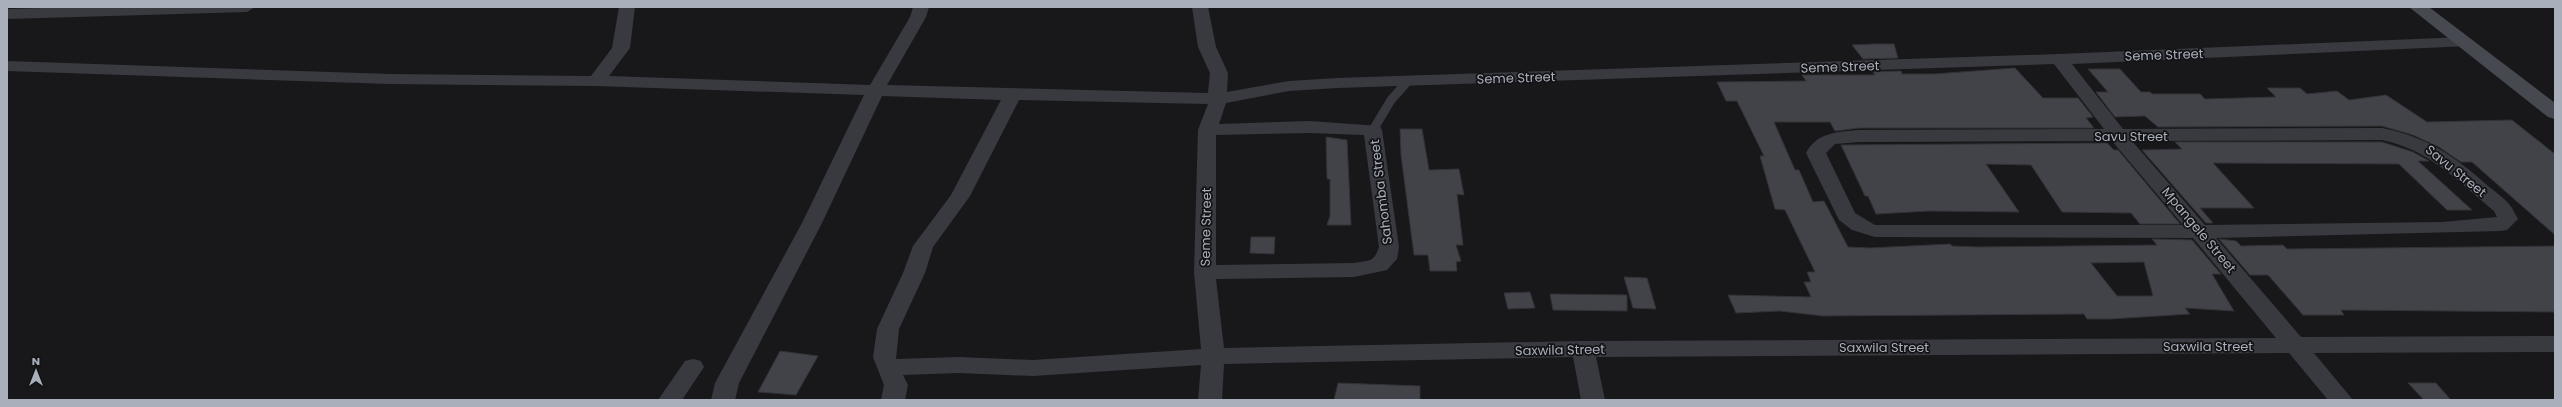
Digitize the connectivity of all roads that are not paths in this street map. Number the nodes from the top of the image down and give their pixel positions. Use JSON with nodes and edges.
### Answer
{"nodes":[{"id":1,"x":247,"y":7,"type":"edge"},
{"id":2,"x":627,"y":7,"type":"edge"},
{"id":3,"x":921,"y":7,"type":"edge"},
{"id":4,"x":1200,"y":7,"type":"edge"},
{"id":5,"x":2418,"y":7,"type":"edge"},
{"id":6,"x":7,"y":14,"type":"edge"},
{"id":7,"x":2464,"y":42,"type":"junction"},
{"id":8,"x":2059,"y":59,"type":"junction"},
{"id":9,"x":7,"y":66,"type":"edge"},
{"id":10,"x":596,"y":81,"type":"junction"},
{"id":11,"x":1407,"y":82,"type":"junction"},
{"id":12,"x":875,"y":91,"type":"junction"},
{"id":13,"x":1013,"y":95,"type":"junction"},
{"id":14,"x":1217,"y":99,"type":"junction"},
{"id":15,"x":2555,"y":114,"type":"edge"},
{"id":16,"x":1207,"y":130,"type":"junction"},
{"id":17,"x":1373,"y":130,"type":"junction"},
{"id":18,"x":2119,"y":137,"type":"junction"},
{"id":19,"x":2200,"y":232,"type":"junction"},
{"id":20,"x":1205,"y":272,"type":"junction"},
{"id":21,"x":2555,"y":344,"type":"edge"},
{"id":22,"x":2296,"y":345,"type":"junction"},
{"id":23,"x":1583,"y":349,"type":"junction"},
{"id":24,"x":1213,"y":356,"type":"junction"},
{"id":25,"x":693,"y":366,"type":"dead end"},
{"id":26,"x":888,"y":367,"type":"junction"},
{"id":27,"x":670,"y":400,"type":"edge"},
{"id":28,"x":723,"y":400,"type":"edge"},
{"id":29,"x":892,"y":400,"type":"edge"},
{"id":30,"x":1210,"y":400,"type":"edge"},
{"id":31,"x":1593,"y":400,"type":"edge"},
{"id":32,"x":2341,"y":400,"type":"edge"}],
"edges":[{"from":1,"to":6,"type":"street"},
{"from":2,"to":10,"type":"street"},
{"from":3,"to":12,"type":"street"},
{"from":4,"to":14,"type":"street","name":"Seme Street"},
{"from":5,"to":7,"type":"street"},
{"from":7,"to":8,"type":"street","name":"Seme Street"},
{"from":7,"to":15,"type":"street"},
{"from":8,"to":11,"type":"street","name":"Seme Street"},
{"from":8,"to":18,"type":"street","name":"Mpangele Street"},
{"from":9,"to":10,"type":"street"},
{"from":10,"to":12,"type":"street"},
{"from":11,"to":14,"type":"street","name":"Seme Street"},
{"from":11,"to":17,"type":"lane"},
{"from":12,"to":13,"type":"street"},
{"from":12,"to":28,"type":"street"},
{"from":13,"to":14,"type":"street"},
{"from":13,"to":26,"type":"street"},
{"from":14,"to":16,"type":"street","name":"Seme Street"},
{"from":16,"to":17,"type":"street","name":"Sahomba Street"},
{"from":16,"to":20,"type":"street","name":"Seme Street"},
{"from":17,"to":20,"type":"street","name":"Sahomba Street"},
{"from":18,"to":19,"type":"street","name":"Mpangele Street"},
{"from":18,"to":19,"type":"street","name":"Savu Street"},
{"from":18,"to":19,"type":"street","name":"Savu Street"},
{"from":19,"to":22,"type":"street","name":"Mpangele Street"},
{"from":20,"to":24,"type":"street","name":"Seme Street"},
{"from":21,"to":22,"type":"street","name":"Saxwila Street"},
{"from":22,"to":23,"type":"street","name":"Saxwila Street"},
{"from":22,"to":32,"type":"street","name":"Mpangele Street"},
{"from":23,"to":24,"type":"street","name":"Saxwila Street"},
{"from":23,"to":31,"type":"street"},
{"from":24,"to":26,"type":"street","name":"Saxwila Street"},
{"from":24,"to":30,"type":"street","name":"Seme Street"},
{"from":25,"to":27,"type":"street"},
{"from":26,"to":29,"type":"street"}]}
